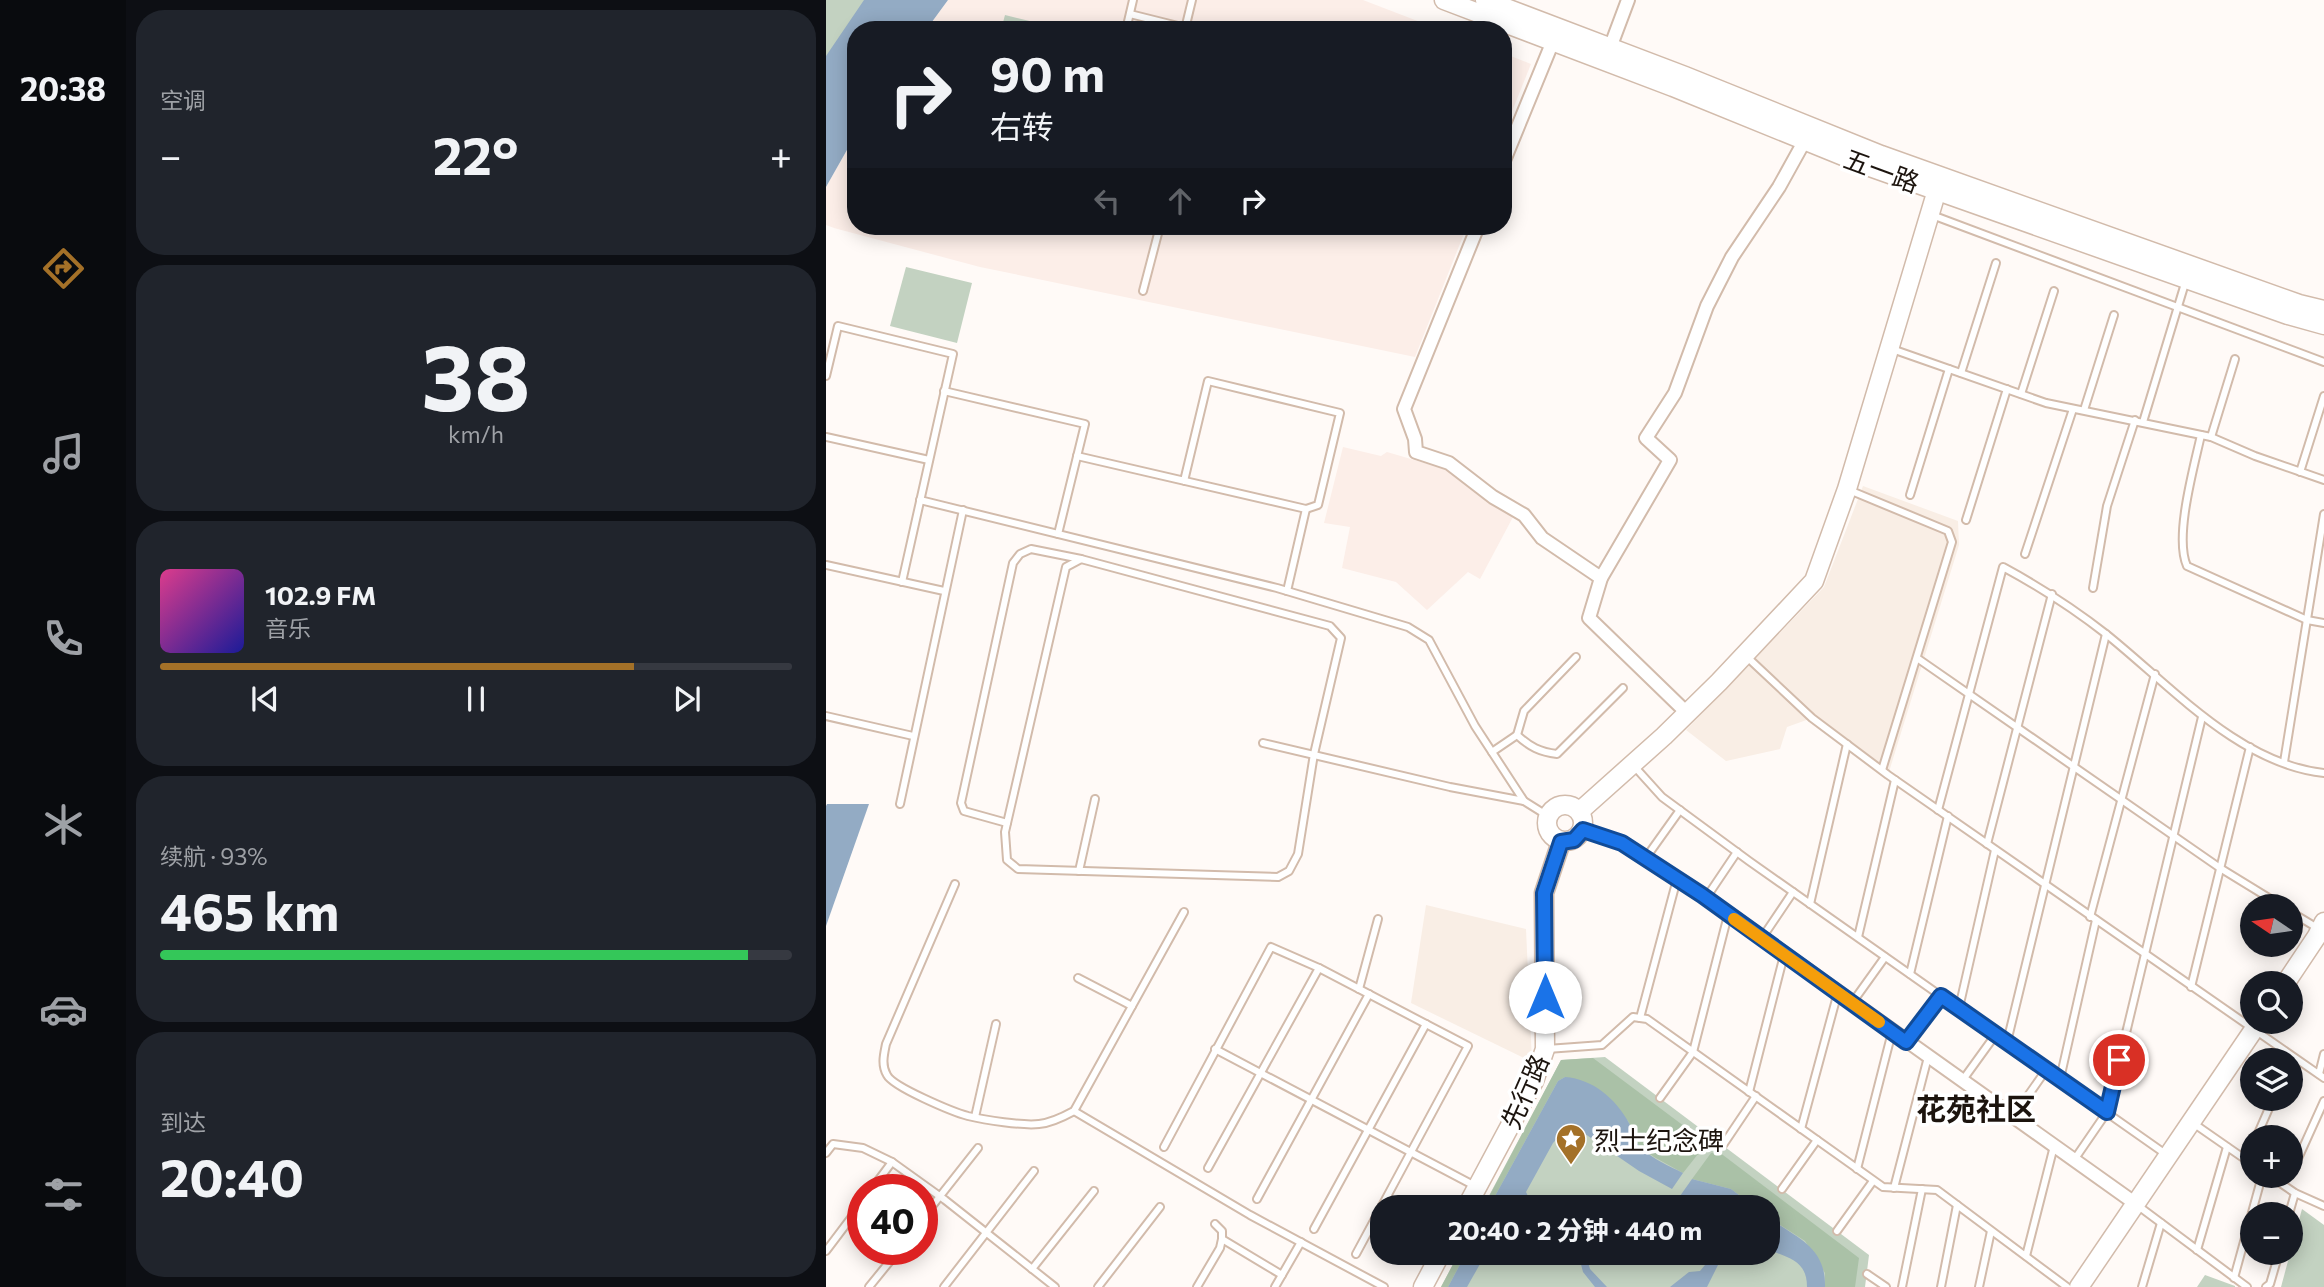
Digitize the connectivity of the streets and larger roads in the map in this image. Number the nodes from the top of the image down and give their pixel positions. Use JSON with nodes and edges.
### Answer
{"nodes":[{"id":1,"x":1444,"y":0,"type":"edge"},
{"id":2,"x":1485,"y":0,"type":"edge"},
{"id":3,"x":1628,"y":0,"type":"edge"},
{"id":4,"x":1500,"y":21,"type":"edge"},
{"id":5,"x":1512,"y":26,"type":"edge"},
{"id":6,"x":1553,"y":41,"type":"junction"},
{"id":7,"x":1610,"y":48,"type":"junction"},
{"id":8,"x":1805,"y":140,"type":"junction"},
{"id":9,"x":1512,"y":141,"type":"edge"},
{"id":10,"x":1938,"y":183,"type":"junction"},
{"id":11,"x":1474,"y":235,"type":"edge"},
{"id":12,"x":2188,"y":272,"type":"junction"},
{"id":13,"x":2324,"y":310,"type":"edge"},
{"id":14,"x":2324,"y":325,"type":"edge"},
{"id":15,"x":1601,"y":578,"type":"junction"},
{"id":16,"x":1687,"y":713,"type":"junction"},
{"id":17,"x":1580,"y":811,"type":"junction"},
{"id":18,"x":1583,"y":830,"type":"junction"},
{"id":19,"x":1561,"y":842,"type":"junction"},
{"id":20,"x":2322,"y":926,"type":"edge"},
{"id":21,"x":2293,"y":971,"type":"edge"},
{"id":22,"x":2251,"y":1034,"type":"edge"},
{"id":23,"x":1473,"y":1195,"type":"edge"},
{"id":24,"x":2136,"y":1204,"type":"junction"},
{"id":25,"x":1435,"y":1265,"type":"edge"},
{"id":26,"x":1423,"y":1287,"type":"edge"},
{"id":27,"x":2079,"y":1287,"type":"edge"}],
"edges":[{"from":1,"to":4,"type":"street","name":"五一路"},
{"from":2,"to":7,"type":"street","name":"五一路"},
{"from":3,"to":7,"type":"street"},
{"from":5,"to":6,"type":"street","name":"五一路"},
{"from":6,"to":8,"type":"street","name":"五一路"},
{"from":6,"to":9,"type":"street"},
{"from":7,"to":10,"type":"street","name":"五一路"},
{"from":8,"to":10,"type":"street","name":"五一路"},
{"from":8,"to":15,"type":"street"},
{"from":10,"to":12,"type":"street","name":"五一路"},
{"from":10,"to":16,"type":"street"},
{"from":11,"to":15,"type":"street"},
{"from":12,"to":13,"type":"street","name":"五一路"},
{"from":12,"to":14,"type":"street","name":"五一路"},
{"from":15,"to":16,"type":"street"},
{"from":16,"to":17,"type":"street"},
{"from":17,"to":18,"type":"street"},
{"from":17,"to":19,"type":"street"},
{"from":18,"to":19,"type":"street"},
{"from":18,"to":24,"type":"street"},
{"from":19,"to":23,"type":"street","name":"先行路"},
{"from":20,"to":21,"type":"street"},
{"from":22,"to":24,"type":"street"},
{"from":24,"to":27,"type":"street"},
{"from":25,"to":26,"type":"street"}]}
